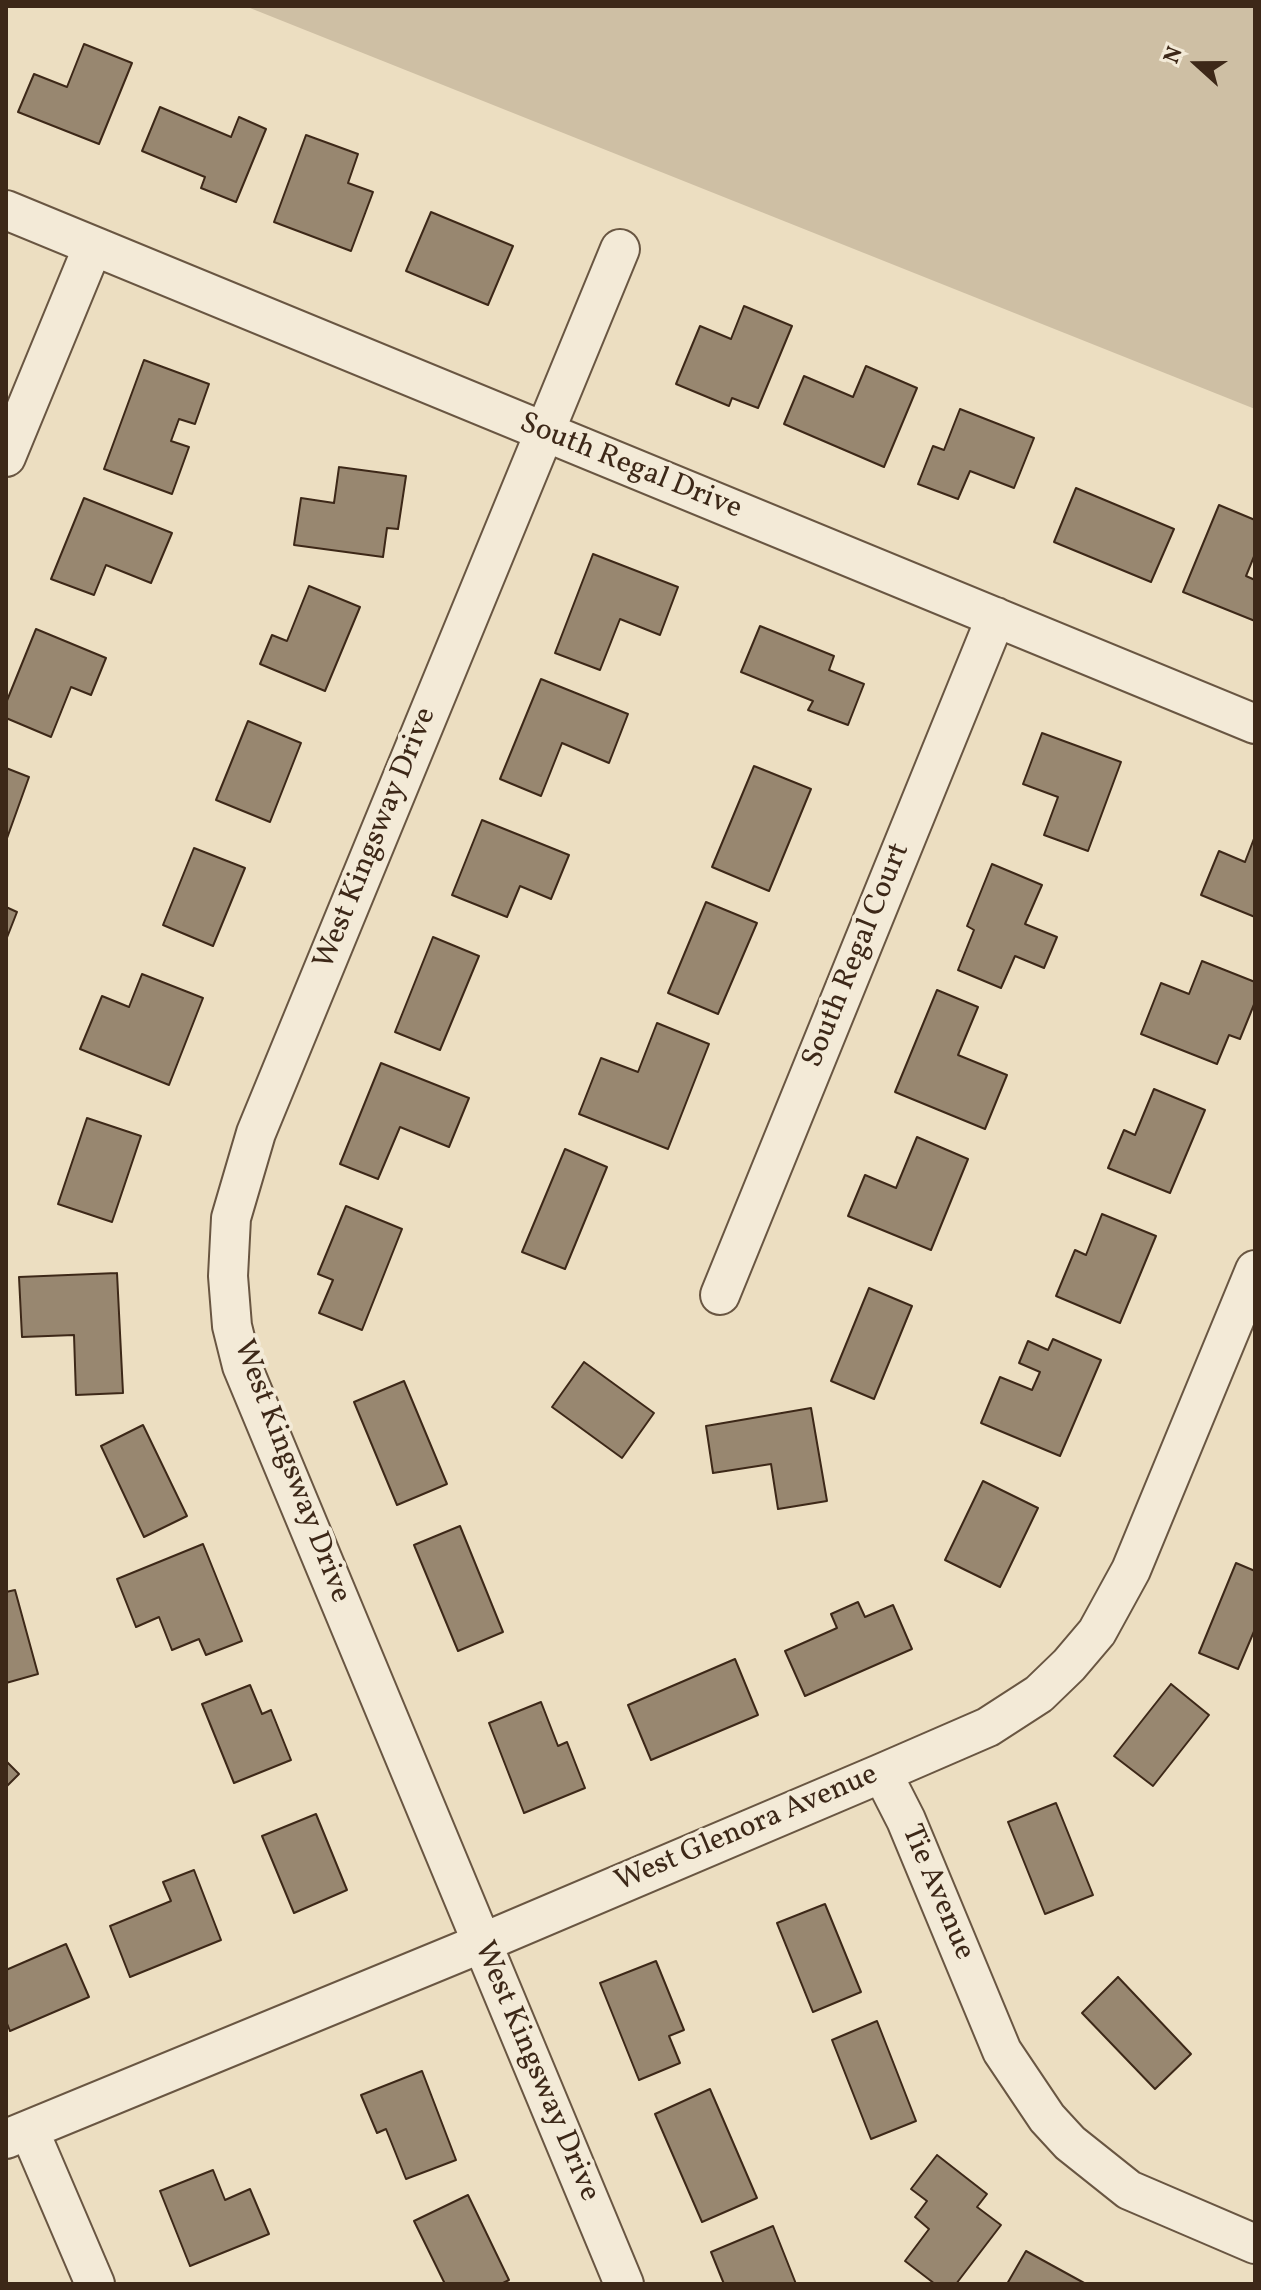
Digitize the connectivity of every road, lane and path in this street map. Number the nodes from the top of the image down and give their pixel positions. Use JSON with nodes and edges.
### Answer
{"nodes":[{"id":1,"x":6,"y":210,"type":"edge"},
{"id":2,"x":93,"y":246,"type":"junction"},
{"id":3,"x":620,"y":249,"type":"dead end"},
{"id":4,"x":543,"y":433,"type":"junction"},
{"id":5,"x":6,"y":457,"type":"edge"},
{"id":6,"x":996,"y":617,"type":"junction"},
{"id":7,"x":1255,"y":724,"type":"edge"},
{"id":8,"x":1255,"y":1270,"type":"edge"},
{"id":9,"x":720,"y":1295,"type":"dead end"},
{"id":10,"x":882,"y":1773,"type":"junction"},
{"id":11,"x":482,"y":1943,"type":"junction"},
{"id":12,"x":18,"y":2135,"type":"edge"},
{"id":13,"x":1255,"y":2244,"type":"edge"},
{"id":14,"x":95,"y":2284,"type":"edge"},
{"id":15,"x":624,"y":2284,"type":"edge"}],
"edges":[{"from":1,"to":2,"type":"street","name":"South Regal Drive"},
{"from":2,"to":4,"type":"street","name":"South Regal Drive"},
{"from":2,"to":5,"type":"street"},
{"from":3,"to":4,"type":"street","name":"West Kingsway Drive"},
{"from":4,"to":6,"type":"street","name":"South Regal Drive"},
{"from":4,"to":11,"type":"street","name":"West Kingsway Drive"},
{"from":6,"to":7,"type":"street","name":"South Regal Drive"},
{"from":6,"to":9,"type":"street","name":"South Regal Court"},
{"from":8,"to":10,"type":"street","name":"West Glenora Avenue"},
{"from":10,"to":11,"type":"street","name":"West Glenora Avenue"},
{"from":10,"to":13,"type":"street","name":"Tie Avenue"},
{"from":11,"to":12,"type":"street","name":"West Glenora Avenue"},
{"from":11,"to":15,"type":"street","name":"West Kingsway Drive"},
{"from":12,"to":14,"type":"street"}]}
